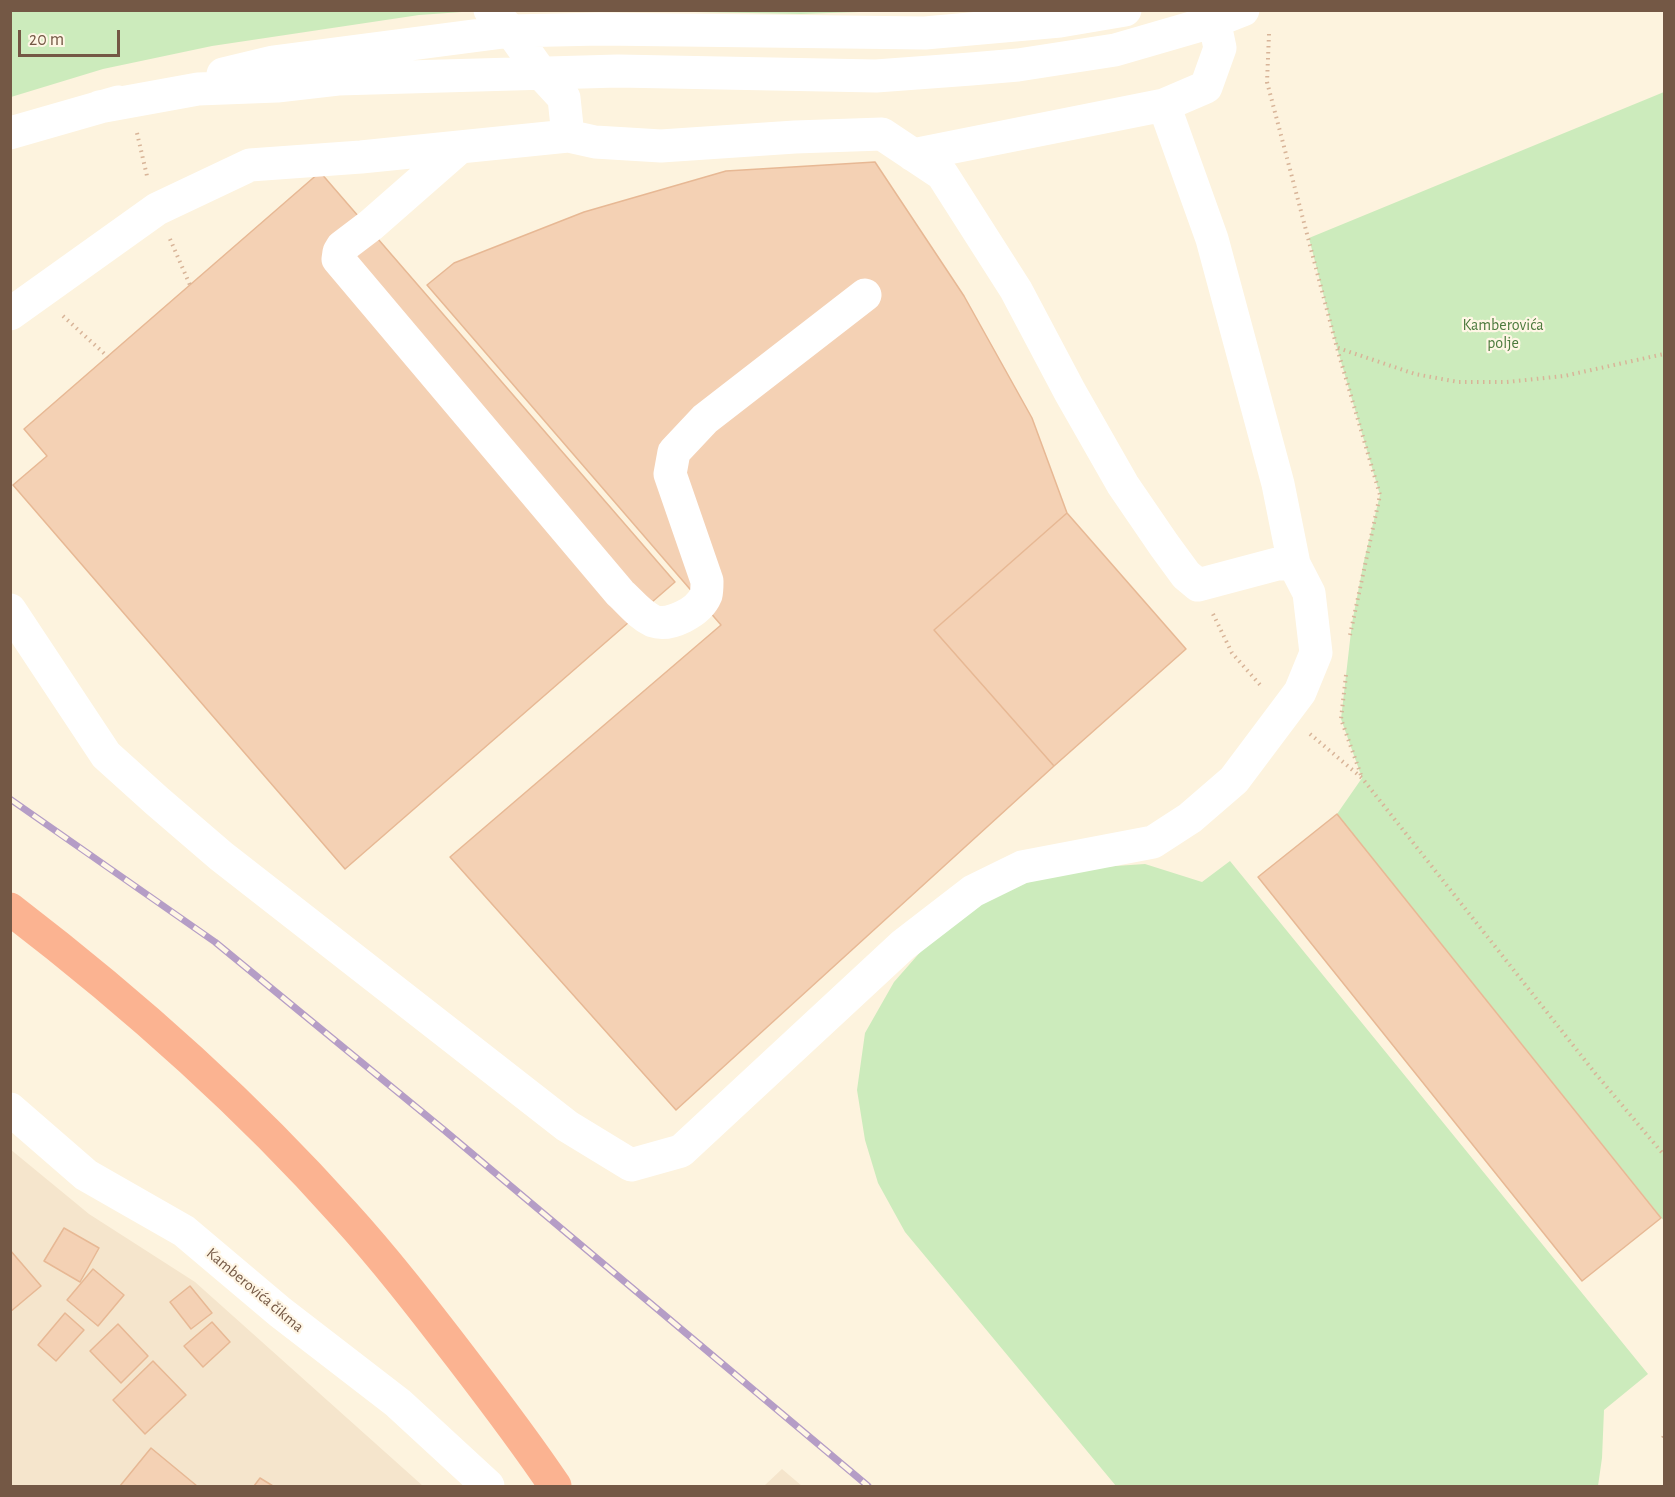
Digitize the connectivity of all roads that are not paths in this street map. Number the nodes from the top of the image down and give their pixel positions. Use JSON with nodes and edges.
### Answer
{"nodes":[{"id":1,"x":1125,"y":10,"type":"edge"},
{"id":2,"x":1223,"y":14,"type":"edge"},
{"id":3,"x":501,"y":21,"type":"edge"},
{"id":4,"x":541,"y":73,"type":"junction"},
{"id":5,"x":1164,"y":105,"type":"junction"},
{"id":6,"x":99,"y":107,"type":"junction"},
{"id":7,"x":10,"y":133,"type":"edge"},
{"id":8,"x":568,"y":136,"type":"junction"},
{"id":9,"x":460,"y":147,"type":"junction"},
{"id":10,"x":913,"y":155,"type":"junction"},
{"id":11,"x":865,"y":295,"type":"dead end"},
{"id":12,"x":10,"y":314,"type":"edge"},
{"id":13,"x":1294,"y":564,"type":"junction"},
{"id":14,"x":10,"y":610,"type":"edge"},
{"id":15,"x":10,"y":909,"type":"edge"},
{"id":16,"x":10,"y":1109,"type":"edge"},
{"id":17,"x":488,"y":1486,"type":"edge"},
{"id":18,"x":555,"y":1486,"type":"edge"}],
"edges":[{"from":1,"to":3,"type":"street"},
{"from":2,"to":4,"type":"street"},
{"from":2,"to":5,"type":"street"},
{"from":3,"to":4,"type":"street"},
{"from":3,"to":6,"type":"street"},
{"from":4,"to":6,"type":"street"},
{"from":4,"to":8,"type":"street"},
{"from":5,"to":10,"type":"street"},
{"from":5,"to":13,"type":"street"},
{"from":6,"to":7,"type":"street"},
{"from":8,"to":9,"type":"street"},
{"from":8,"to":10,"type":"street"},
{"from":9,"to":11,"type":"street"},
{"from":9,"to":12,"type":"street"},
{"from":10,"to":13,"type":"street"},
{"from":13,"to":14,"type":"street"},
{"from":15,"to":18,"type":"highway"},
{"from":16,"to":17,"type":"street","name":"Kamberovića čikma"}]}
